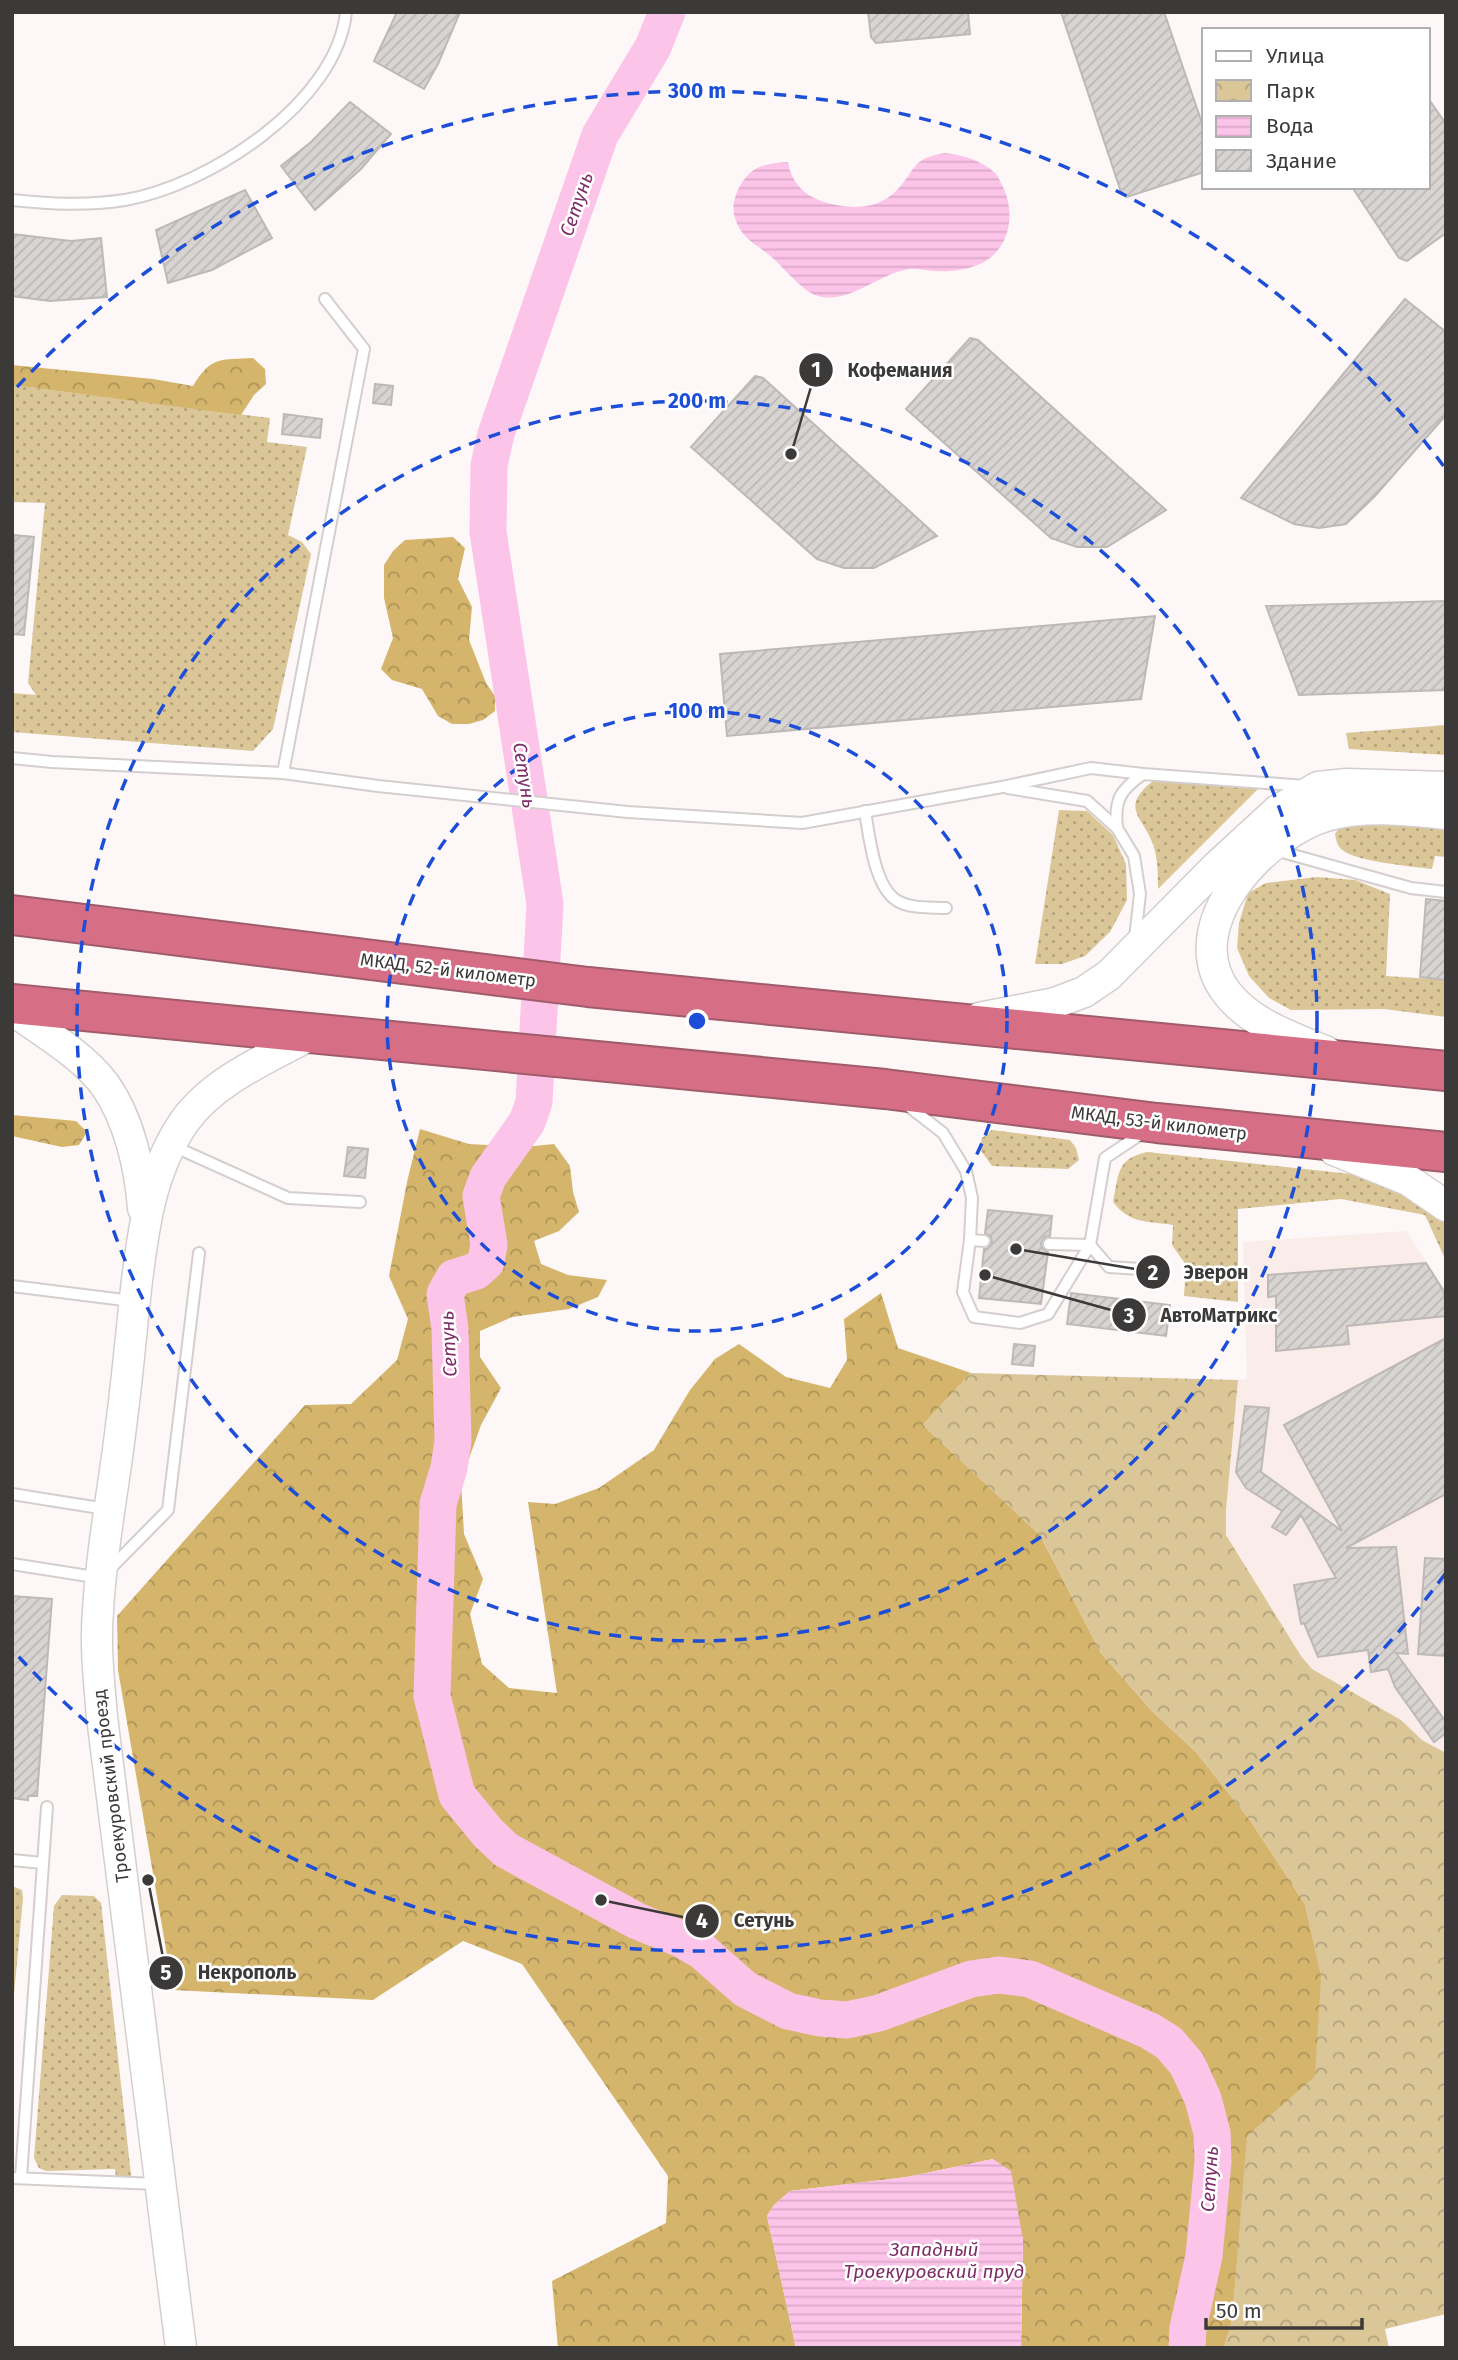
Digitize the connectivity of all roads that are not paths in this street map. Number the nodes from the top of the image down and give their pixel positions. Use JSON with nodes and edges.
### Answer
{"nodes":[{"id":1,"x":346,"y":12,"type":"edge"},
{"id":2,"x":12,"y":200,"type":"edge"},
{"id":3,"x":325,"y":299,"type":"dead end"},
{"id":4,"x":12,"y":758,"type":"edge"},
{"id":5,"x":283,"y":774,"type":"junction"},
{"id":6,"x":1143,"y":774,"type":"junction"},
{"id":7,"x":1002,"y":787,"type":"junction"},
{"id":8,"x":1318,"y":787,"type":"junction"},
{"id":9,"x":1446,"y":787,"type":"edge"},
{"id":10,"x":865,"y":811,"type":"junction"},
{"id":11,"x":1446,"y":814,"type":"edge"},
{"id":12,"x":1117,"y":828,"type":"junction"},
{"id":13,"x":1269,"y":849,"type":"junction"},
{"id":14,"x":1446,"y":892,"type":"edge"},
{"id":15,"x":946,"y":908,"type":"dead end"},
{"id":16,"x":12,"y":915,"type":"edge"},
{"id":17,"x":1134,"y":951,"type":"junction"},
{"id":18,"x":12,"y":1004,"type":"edge"},
{"id":19,"x":12,"y":1010,"type":"edge"},
{"id":20,"x":954,"y":1024,"type":"junction"},
{"id":21,"x":314,"y":1032,"type":"junction"},
{"id":22,"x":1349,"y":1063,"type":"junction"},
{"id":23,"x":1446,"y":1071,"type":"edge"},
{"id":24,"x":879,"y":1088,"type":"junction"},
{"id":25,"x":1157,"y":1123,"type":"junction"},
{"id":26,"x":1307,"y":1139,"type":"junction"},
{"id":27,"x":171,"y":1145,"type":"junction"},
{"id":28,"x":1446,"y":1152,"type":"edge"},
{"id":29,"x":360,"y":1202,"type":"dead end"},
{"id":30,"x":1446,"y":1206,"type":"edge"},
{"id":31,"x":144,"y":1223,"type":"junction"},
{"id":32,"x":970,"y":1240,"type":"junction"},
{"id":33,"x":984,"y":1241,"type":"dead end"},
{"id":34,"x":1049,"y":1244,"type":"dead end"},
{"id":35,"x":1090,"y":1245,"type":"junction"},
{"id":36,"x":199,"y":1253,"type":"dead end"},
{"id":37,"x":1156,"y":1270,"type":"dead end"},
{"id":38,"x":12,"y":1286,"type":"edge"},
{"id":39,"x":135,"y":1301,"type":"junction"},
{"id":40,"x":12,"y":1494,"type":"edge"},
{"id":41,"x":110,"y":1510,"type":"junction"},
{"id":42,"x":12,"y":1564,"type":"edge"},
{"id":43,"x":101,"y":1578,"type":"junction"},
{"id":44,"x":47,"y":1807,"type":"dead end"},
{"id":45,"x":12,"y":1860,"type":"edge"},
{"id":46,"x":43,"y":1863,"type":"junction"},
{"id":47,"x":16,"y":2178,"type":"edge"},
{"id":48,"x":160,"y":2184,"type":"junction"},
{"id":49,"x":181,"y":2348,"type":"edge"}],
"edges":[{"from":1,"to":2,"type":"lane"},
{"from":3,"to":5,"type":"lane"},
{"from":4,"to":5,"type":"lane"},
{"from":5,"to":10,"type":"lane"},
{"from":6,"to":7,"type":"lane"},
{"from":6,"to":8,"type":"lane"},
{"from":6,"to":12,"type":"lane"},
{"from":7,"to":10,"type":"lane"},
{"from":7,"to":12,"type":"lane"},
{"from":8,"to":9,"type":"street"},
{"from":8,"to":17,"type":"street"},
{"from":10,"to":15,"type":"lane"},
{"from":11,"to":13,"type":"street"},
{"from":12,"to":17,"type":"lane"},
{"from":13,"to":14,"type":"lane"},
{"from":13,"to":22,"type":"street"},
{"from":16,"to":20,"type":"highway","name":"МКАД, 52-й километр"},
{"from":17,"to":20,"type":"street"},
{"from":18,"to":21,"type":"highway"},
{"from":19,"to":31,"type":"street","name":"Троекуровский проезд"},
{"from":20,"to":22,"type":"highway"},
{"from":21,"to":24,"type":"highway"},
{"from":21,"to":27,"type":"street","name":"Троекуровский проезд"},
{"from":22,"to":23,"type":"highway"},
{"from":24,"to":25,"type":"highway","name":"МКАД, 53-й километр"},
{"from":24,"to":32,"type":"lane"},
{"from":25,"to":26,"type":"highway","name":"МКАД, 53-й километр"},
{"from":25,"to":35,"type":"lane"},
{"from":26,"to":28,"type":"highway","name":"МКАД, 53-й километр"},
{"from":26,"to":30,"type":"street"},
{"from":27,"to":29,"type":"lane"},
{"from":27,"to":31,"type":"street","name":"Троекуровский проезд"},
{"from":31,"to":39,"type":"street","name":"Троекуровский проезд"},
{"from":32,"to":33,"type":"lane"},
{"from":32,"to":35,"type":"lane"},
{"from":34,"to":35,"type":"lane"},
{"from":35,"to":37,"type":"lane"},
{"from":36,"to":43,"type":"lane"},
{"from":38,"to":39,"type":"lane"},
{"from":39,"to":41,"type":"street","name":"Троекуровский проезд"},
{"from":40,"to":41,"type":"lane"},
{"from":41,"to":43,"type":"street","name":"Троекуровский проезд"},
{"from":42,"to":43,"type":"lane"},
{"from":43,"to":48,"type":"street","name":"Троекуровский проезд"},
{"from":44,"to":46,"type":"lane"},
{"from":45,"to":46,"type":"lane"},
{"from":46,"to":47,"type":"lane"},
{"from":47,"to":48,"type":"lane"},
{"from":48,"to":49,"type":"street","name":"Троекуровский проезд"}]}
